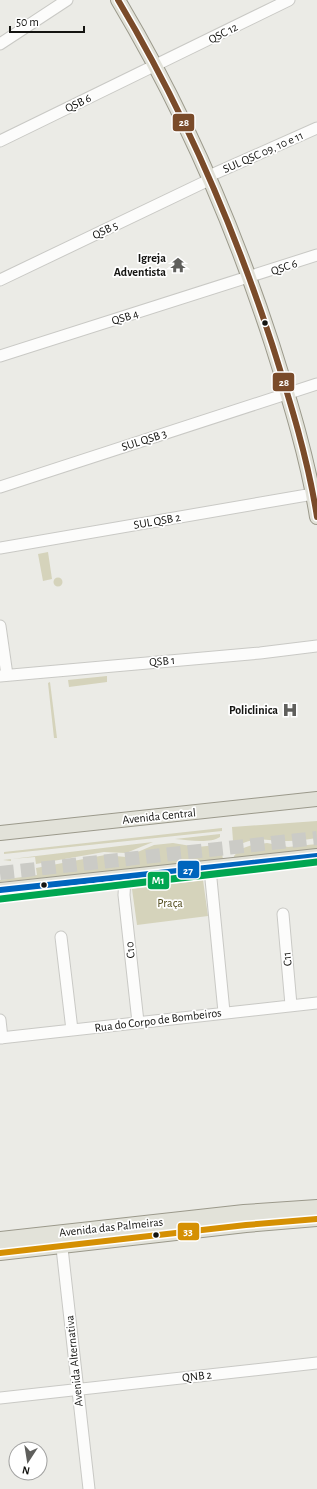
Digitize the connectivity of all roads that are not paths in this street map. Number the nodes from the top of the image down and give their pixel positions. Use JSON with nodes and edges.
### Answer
{"nodes":[{"id":1,"x":67,"y":0,"type":"edge"},
{"id":2,"x":118,"y":0,"type":"edge"},
{"id":3,"x":289,"y":0,"type":"edge"},
{"id":4,"x":0,"y":44,"type":"edge"},
{"id":5,"x":156,"y":66,"type":"junction"},
{"id":6,"x":317,"y":128,"type":"edge"},
{"id":7,"x":0,"y":141,"type":"edge"},
{"id":8,"x":210,"y":178,"type":"junction"},
{"id":9,"x":317,"y":255,"type":"edge"},
{"id":10,"x":250,"y":278,"type":"junction"},
{"id":11,"x":0,"y":280,"type":"edge"},
{"id":12,"x":0,"y":356,"type":"edge"},
{"id":13,"x":317,"y":384,"type":"edge"},
{"id":14,"x":288,"y":393,"type":"junction"},
{"id":15,"x":0,"y":487,"type":"edge"},
{"id":16,"x":313,"y":494,"type":"junction"},
{"id":17,"x":317,"y":517,"type":"edge"},
{"id":18,"x":0,"y":548,"type":"edge"},
{"id":19,"x":0,"y":630,"type":"edge"},
{"id":20,"x":317,"y":646,"type":"edge"},
{"id":21,"x":4,"y":675,"type":"edge"},
{"id":22,"x":317,"y":799,"type":"edge"},
{"id":23,"x":0,"y":832,"type":"edge"},
{"id":24,"x":317,"y":856,"type":"edge"},
{"id":25,"x":210,"y":868,"type":"junction"},
{"id":26,"x":125,"y":878,"type":"junction"},
{"id":27,"x":0,"y":890,"type":"edge"},
{"id":28,"x":282,"y":914,"type":"dead end"},
{"id":29,"x":61,"y":937,"type":"dead end"},
{"id":30,"x":317,"y":1003,"type":"edge"},
{"id":31,"x":291,"y":1005,"type":"junction"},
{"id":32,"x":224,"y":1012,"type":"junction"},
{"id":33,"x":0,"y":1020,"type":"edge"},
{"id":34,"x":138,"y":1022,"type":"junction"},
{"id":35,"x":72,"y":1030,"type":"junction"},
{"id":36,"x":1,"y":1038,"type":"edge"},
{"id":37,"x":317,"y":1207,"type":"edge"},
{"id":38,"x":245,"y":1218,"type":"junction"},
{"id":39,"x":317,"y":1219,"type":"edge"},
{"id":40,"x":0,"y":1239,"type":"edge"},
{"id":41,"x":61,"y":1240,"type":"junction"},
{"id":42,"x":0,"y":1253,"type":"edge"},
{"id":43,"x":317,"y":1363,"type":"edge"},
{"id":44,"x":76,"y":1389,"type":"junction"},
{"id":45,"x":0,"y":1398,"type":"edge"},
{"id":46,"x":89,"y":1489,"type":"edge"}],
"edges":[{"from":1,"to":4,"type":"street"},
{"from":2,"to":5,"type":"main road"},
{"from":3,"to":5,"type":"street","name":"QSC 12"},
{"from":5,"to":7,"type":"street","name":"QSB 6"},
{"from":5,"to":8,"type":"main road"},
{"from":6,"to":8,"type":"street","name":"SUL QSC 09, 10 e 11"},
{"from":8,"to":10,"type":"main road"},
{"from":8,"to":11,"type":"street","name":"QSB 5"},
{"from":9,"to":10,"type":"street","name":"QSC 6"},
{"from":10,"to":12,"type":"street","name":"QSB 4"},
{"from":10,"to":14,"type":"main road"},
{"from":13,"to":14,"type":"street","name":"SUL QSB 3"},
{"from":14,"to":15,"type":"street","name":"SUL QSB 3"},
{"from":14,"to":16,"type":"main road"},
{"from":16,"to":17,"type":"main road"},
{"from":16,"to":18,"type":"street","name":"SUL QSB 2"},
{"from":19,"to":21,"type":"street"},
{"from":20,"to":21,"type":"street","name":"QSB 1"},
{"from":22,"to":23,"type":"main road","name":"Avenida Central"},
{"from":24,"to":25,"type":"main road"},
{"from":25,"to":26,"type":"main road"},
{"from":25,"to":32,"type":"street"},
{"from":26,"to":27,"type":"main road"},
{"from":26,"to":34,"type":"street","name":"C10"},
{"from":28,"to":31,"type":"street","name":"C11"},
{"from":29,"to":35,"type":"street"},
{"from":30,"to":31,"type":"street","name":"Rua do Corpo de Bombeiros"},
{"from":31,"to":32,"type":"street","name":"Rua do Corpo de Bombeiros"},
{"from":32,"to":34,"type":"street","name":"Rua do Corpo de Bombeiros"},
{"from":33,"to":36,"type":"street"},
{"from":34,"to":35,"type":"street","name":"Rua do Corpo de Bombeiros"},
{"from":35,"to":36,"type":"street","name":"Rua do Corpo de Bombeiros"},
{"from":37,"to":38,"type":"main road","name":"Avenida das Palmeiras"},
{"from":38,"to":39,"type":"main road","name":"Avenida das Palmeiras"},
{"from":38,"to":41,"type":"main road","name":"Avenida das Palmeiras"},
{"from":40,"to":41,"type":"main road","name":"Avenida das Palmeiras"},
{"from":41,"to":42,"type":"main road","name":"Avenida das Palmeiras"},
{"from":41,"to":44,"type":"street","name":"Avenida Alternativa"},
{"from":43,"to":44,"type":"street","name":"QNB 2"},
{"from":44,"to":45,"type":"street","name":"QNB 2"},
{"from":44,"to":46,"type":"street","name":"Avenida Alternativa"}]}
